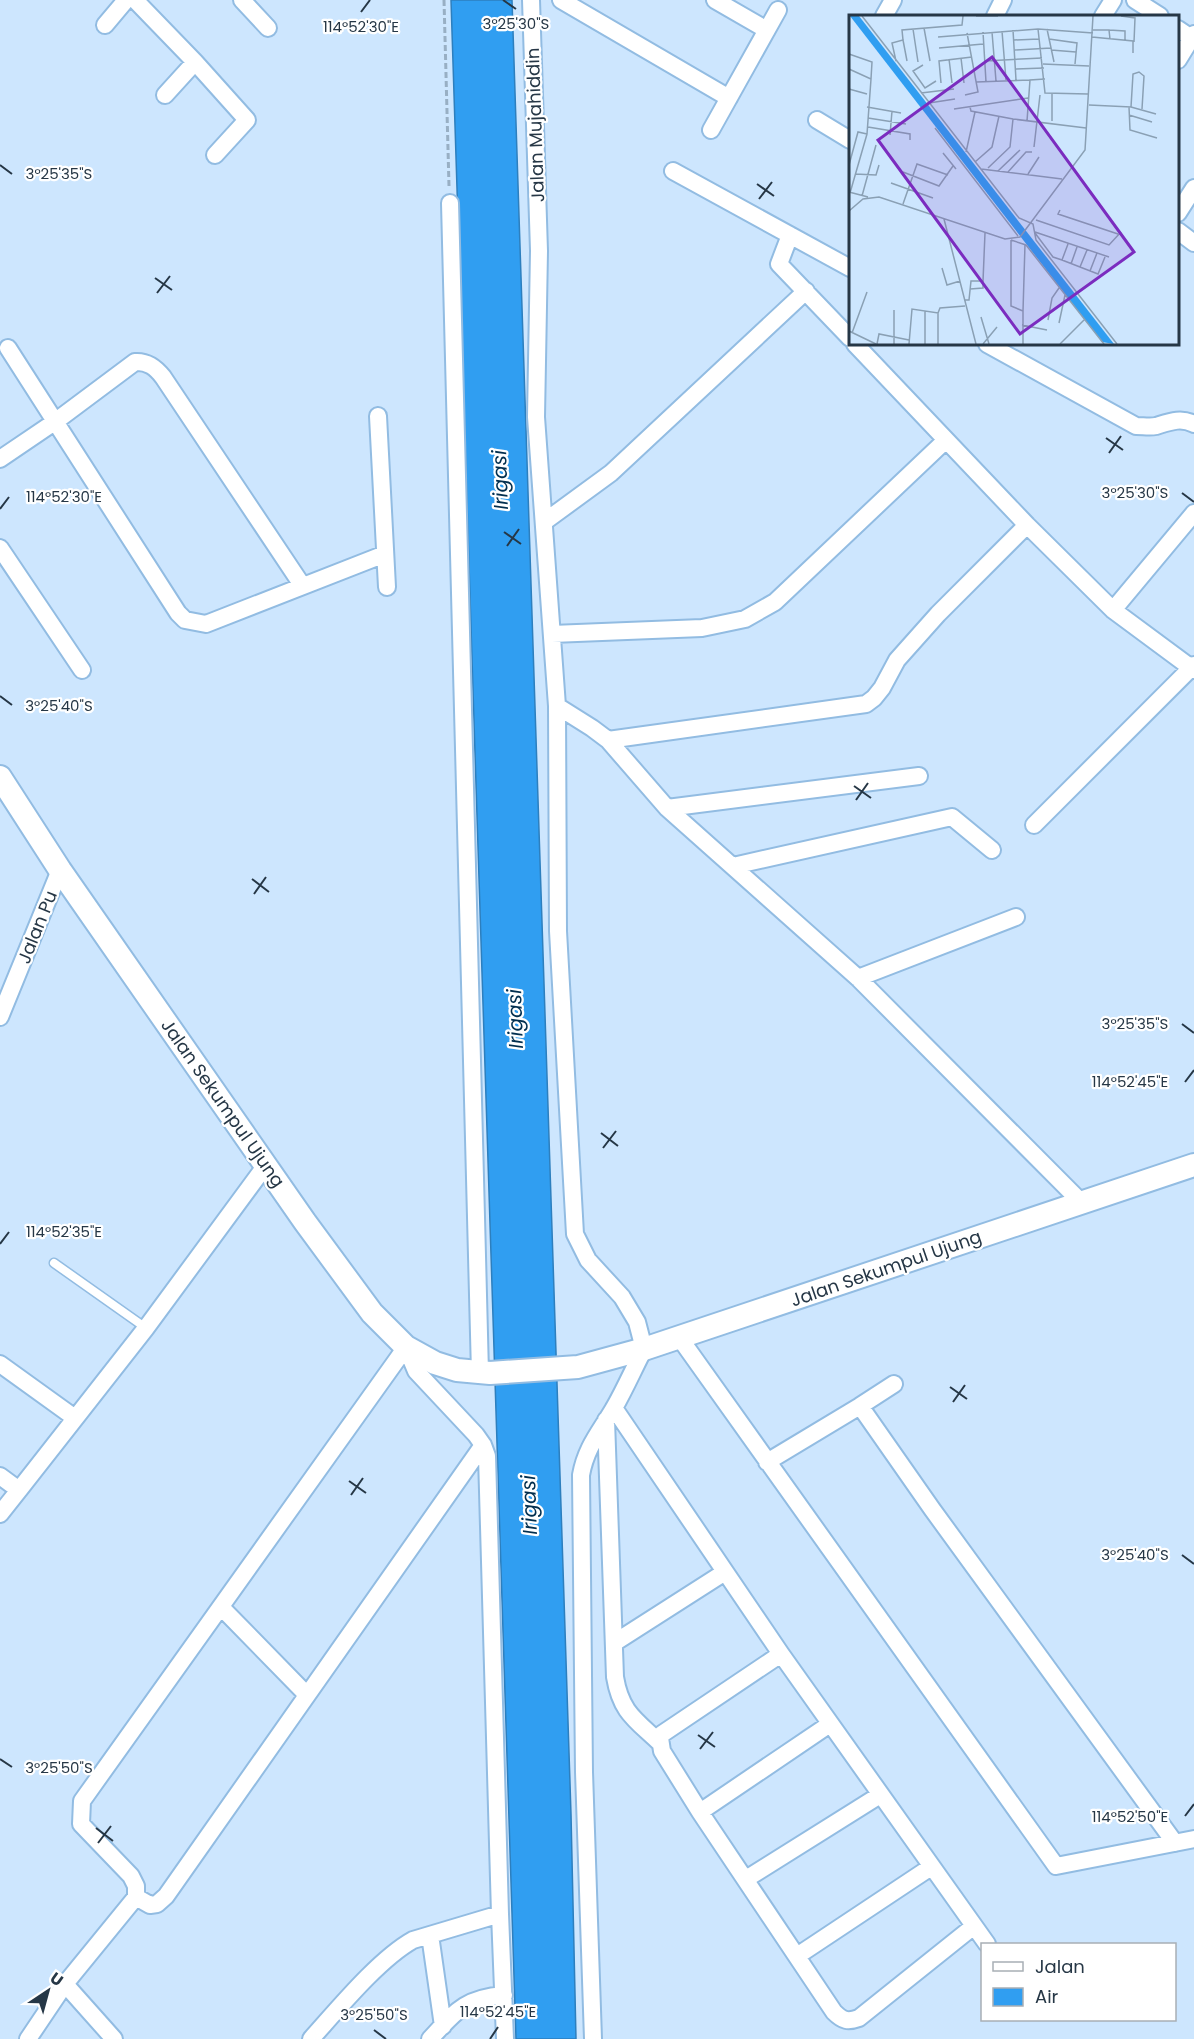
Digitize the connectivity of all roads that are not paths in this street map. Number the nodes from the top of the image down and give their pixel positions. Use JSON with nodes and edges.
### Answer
{"nodes":[{"id":1,"x":126,"y":0,"type":"edge"},
{"id":2,"x":135,"y":0,"type":"edge"},
{"id":3,"x":242,"y":0,"type":"edge"},
{"id":4,"x":561,"y":0,"type":"edge"},
{"id":5,"x":715,"y":0,"type":"edge"},
{"id":6,"x":893,"y":0,"type":"edge"},
{"id":7,"x":1003,"y":0,"type":"edge"},
{"id":8,"x":1113,"y":0,"type":"edge"},
{"id":9,"x":1135,"y":0,"type":"edge"},
{"id":10,"x":536,"y":1,"type":"edge"},
{"id":11,"x":778,"y":10,"type":"dead end"},
{"id":12,"x":885,"y":15,"type":"edge"},
{"id":13,"x":996,"y":15,"type":"edge"},
{"id":14,"x":1104,"y":15,"type":"edge"},
{"id":15,"x":1158,"y":15,"type":"edge"},
{"id":16,"x":105,"y":25,"type":"dead end"},
{"id":17,"x":268,"y":28,"type":"dead end"},
{"id":18,"x":767,"y":30,"type":"junction"},
{"id":19,"x":1189,"y":35,"type":"edge"},
{"id":20,"x":1179,"y":58,"type":"edge"},
{"id":21,"x":195,"y":62,"type":"junction"},
{"id":22,"x":165,"y":95,"type":"dead end"},
{"id":23,"x":729,"y":98,"type":"junction"},
{"id":24,"x":817,"y":120,"type":"dead end"},
{"id":25,"x":711,"y":130,"type":"dead end"},
{"id":26,"x":849,"y":139,"type":"edge"},
{"id":27,"x":215,"y":155,"type":"dead end"},
{"id":28,"x":674,"y":171,"type":"dead end"},
{"id":29,"x":1194,"y":188,"type":"edge"},
{"id":30,"x":450,"y":203,"type":"road end"},
{"id":31,"x":1179,"y":211,"type":"edge"},
{"id":32,"x":1179,"y":232,"type":"edge"},
{"id":33,"x":790,"y":235,"type":"junction"},
{"id":34,"x":1194,"y":243,"type":"edge"},
{"id":35,"x":849,"y":267,"type":"edge"},
{"id":36,"x":806,"y":291,"type":"junction"},
{"id":37,"x":849,"y":337,"type":"edge"},
{"id":38,"x":856,"y":345,"type":"edge"},
{"id":39,"x":989,"y":345,"type":"edge"},
{"id":40,"x":8,"y":348,"type":"dead end"},
{"id":41,"x":378,"y":416,"type":"dead end"},
{"id":42,"x":56,"y":421,"type":"junction"},
{"id":43,"x":1194,"y":424,"type":"edge"},
{"id":44,"x":946,"y":440,"type":"junction"},
{"id":45,"x":0,"y":459,"type":"edge"},
{"id":46,"x":1194,"y":513,"type":"edge"},
{"id":47,"x":544,"y":522,"type":"junction"},
{"id":48,"x":1027,"y":525,"type":"junction"},
{"id":49,"x":0,"y":548,"type":"edge"},
{"id":50,"x":385,"y":554,"type":"junction"},
{"id":51,"x":302,"y":585,"type":"junction"},
{"id":52,"x":387,"y":587,"type":"dead end"},
{"id":53,"x":1113,"y":610,"type":"junction"},
{"id":54,"x":552,"y":634,"type":"junction"},
{"id":55,"x":1193,"y":668,"type":"edge"},
{"id":56,"x":82,"y":670,"type":"dead end"},
{"id":57,"x":557,"y":706,"type":"junction"},
{"id":58,"x":608,"y":740,"type":"junction"},
{"id":59,"x":919,"y":776,"type":"dead end"},
{"id":60,"x":0,"y":777,"type":"edge"},
{"id":61,"x":667,"y":808,"type":"junction"},
{"id":62,"x":1034,"y":825,"type":"dead end"},
{"id":63,"x":992,"y":850,"type":"dead end"},
{"id":64,"x":733,"y":866,"type":"junction"},
{"id":65,"x":60,"y":870,"type":"junction"},
{"id":66,"x":1016,"y":917,"type":"dead end"},
{"id":67,"x":858,"y":978,"type":"junction"},
{"id":68,"x":0,"y":1017,"type":"edge"},
{"id":69,"x":266,"y":1165,"type":"junction"},
{"id":70,"x":1194,"y":1165,"type":"edge"},
{"id":71,"x":1081,"y":1202,"type":"junction"},
{"id":72,"x":54,"y":1263,"type":"dead end"},
{"id":73,"x":146,"y":1328,"type":"junction"},
{"id":74,"x":679,"y":1337,"type":"junction"},
{"id":75,"x":410,"y":1349,"type":"junction"},
{"id":76,"x":644,"y":1349,"type":"junction"},
{"id":77,"x":0,"y":1364,"type":"edge"},
{"id":78,"x":485,"y":1373,"type":"junction"},
{"id":79,"x":894,"y":1384,"type":"dead end"},
{"id":80,"x":860,"y":1407,"type":"junction"},
{"id":81,"x":610,"y":1414,"type":"junction"},
{"id":82,"x":75,"y":1418,"type":"junction"},
{"id":83,"x":483,"y":1445,"type":"junction"},
{"id":84,"x":767,"y":1462,"type":"junction"},
{"id":85,"x":0,"y":1476,"type":"edge"},
{"id":86,"x":19,"y":1490,"type":"junction"},
{"id":87,"x":0,"y":1514,"type":"edge"},
{"id":88,"x":725,"y":1572,"type":"junction"},
{"id":89,"x":221,"y":1607,"type":"junction"},
{"id":90,"x":614,"y":1643,"type":"junction"},
{"id":91,"x":781,"y":1654,"type":"junction"},
{"id":92,"x":307,"y":1695,"type":"junction"},
{"id":93,"x":830,"y":1724,"type":"junction"},
{"id":94,"x":660,"y":1743,"type":"junction"},
{"id":95,"x":880,"y":1795,"type":"junction"},
{"id":96,"x":700,"y":1812,"type":"junction"},
{"id":97,"x":1194,"y":1839,"type":"edge"},
{"id":98,"x":1175,"y":1843,"type":"junction"},
{"id":99,"x":931,"y":1867,"type":"junction"},
{"id":100,"x":746,"y":1879,"type":"junction"},
{"id":101,"x":136,"y":1898,"type":"junction"},
{"id":102,"x":500,"y":1914,"type":"junction"},
{"id":103,"x":974,"y":1926,"type":"junction"},
{"id":104,"x":430,"y":1935,"type":"junction"},
{"id":105,"x":986,"y":1943,"type":"edge"},
{"id":106,"x":797,"y":1956,"type":"junction"},
{"id":107,"x":65,"y":1984,"type":"junction"},
{"id":108,"x":504,"y":1995,"type":"junction"},
{"id":109,"x":443,"y":2026,"type":"junction"},
{"id":110,"x":28,"y":2039,"type":"edge"},
{"id":111,"x":114,"y":2039,"type":"edge"},
{"id":112,"x":310,"y":2039,"type":"edge"},
{"id":113,"x":430,"y":2039,"type":"edge"},
{"id":114,"x":505,"y":2039,"type":"edge"},
{"id":115,"x":593,"y":2039,"type":"edge"}],
"edges":[{"from":1,"to":16,"type":"street"},
{"from":2,"to":21,"type":"street"},
{"from":3,"to":17,"type":"street"},
{"from":4,"to":23,"type":"street"},
{"from":5,"to":18,"type":"street"},
{"from":6,"to":12,"type":"street"},
{"from":7,"to":13,"type":"street"},
{"from":8,"to":14,"type":"street"},
{"from":9,"to":15,"type":"street"},
{"from":10,"to":47,"type":"street","name":"Jalan Mujahiddin"},
{"from":11,"to":18,"type":"street"},
{"from":18,"to":23,"type":"street"},
{"from":19,"to":20,"type":"street"},
{"from":21,"to":22,"type":"street"},
{"from":21,"to":27,"type":"street"},
{"from":23,"to":25,"type":"street"},
{"from":24,"to":26,"type":"street"},
{"from":28,"to":33,"type":"street"},
{"from":29,"to":31,"type":"street"},
{"from":30,"to":78,"type":"street"},
{"from":32,"to":34,"type":"street"},
{"from":33,"to":35,"type":"street"},
{"from":33,"to":36,"type":"street"},
{"from":36,"to":37,"type":"street"},
{"from":36,"to":47,"type":"street"},
{"from":38,"to":44,"type":"street"},
{"from":39,"to":43,"type":"street"},
{"from":40,"to":42,"type":"street"},
{"from":41,"to":50,"type":"street"},
{"from":42,"to":45,"type":"street"},
{"from":42,"to":51,"type":"street"},
{"from":42,"to":51,"type":"street"},
{"from":44,"to":48,"type":"street"},
{"from":44,"to":54,"type":"street"},
{"from":46,"to":53,"type":"street"},
{"from":47,"to":54,"type":"street","name":"Jalan Mujahiddin"},
{"from":48,"to":53,"type":"street"},
{"from":48,"to":58,"type":"street"},
{"from":49,"to":56,"type":"street"},
{"from":50,"to":51,"type":"street"},
{"from":50,"to":52,"type":"street"},
{"from":53,"to":55,"type":"street"},
{"from":54,"to":57,"type":"street","name":"Jalan Mujahiddin"},
{"from":55,"to":62,"type":"street"},
{"from":57,"to":58,"type":"street"},
{"from":57,"to":76,"type":"street","name":"Jalan Mujahiddin"},
{"from":58,"to":61,"type":"street"},
{"from":59,"to":61,"type":"street"},
{"from":60,"to":65,"type":"main road","name":"Jalan Sekumpul Ujung"},
{"from":61,"to":64,"type":"street"},
{"from":63,"to":64,"type":"street"},
{"from":64,"to":67,"type":"street"},
{"from":65,"to":68,"type":"street","name":"Jalan Pu"},
{"from":65,"to":69,"type":"main road","name":"Jalan Sekumpul Ujung"},
{"from":66,"to":67,"type":"street"},
{"from":67,"to":71,"type":"street"},
{"from":69,"to":73,"type":"street"},
{"from":69,"to":75,"type":"main road","name":"Jalan Sekumpul Ujung"},
{"from":70,"to":71,"type":"main road","name":"Jalan Sekumpul Ujung"},
{"from":71,"to":74,"type":"main road","name":"Jalan Sekumpul Ujung"},
{"from":72,"to":73,"type":"lane"},
{"from":73,"to":82,"type":"street"},
{"from":74,"to":76,"type":"main road","name":"Jalan Sekumpul Ujung"},
{"from":74,"to":84,"type":"street"},
{"from":75,"to":78,"type":"main road","name":"Jalan Sekumpul Ujung"},
{"from":75,"to":83,"type":"street"},
{"from":75,"to":89,"type":"street"},
{"from":76,"to":78,"type":"main road","name":"Jalan Sekumpul Ujung"},
{"from":76,"to":81,"type":"street"},
{"from":77,"to":82,"type":"street"},
{"from":79,"to":80,"type":"street"},
{"from":80,"to":84,"type":"street"},
{"from":80,"to":98,"type":"street"},
{"from":81,"to":88,"type":"street"},
{"from":81,"to":90,"type":"street"},
{"from":81,"to":115,"type":"street"},
{"from":82,"to":86,"type":"street"},
{"from":83,"to":92,"type":"street"},
{"from":83,"to":102,"type":"street"},
{"from":84,"to":98,"type":"street"},
{"from":85,"to":86,"type":"street"},
{"from":86,"to":87,"type":"street"},
{"from":88,"to":90,"type":"street"},
{"from":88,"to":91,"type":"street"},
{"from":89,"to":92,"type":"street"},
{"from":89,"to":101,"type":"street"},
{"from":90,"to":94,"type":"street"},
{"from":91,"to":93,"type":"street"},
{"from":91,"to":94,"type":"street"},
{"from":92,"to":101,"type":"street"},
{"from":93,"to":95,"type":"street"},
{"from":93,"to":96,"type":"street"},
{"from":94,"to":96,"type":"street"},
{"from":95,"to":99,"type":"street"},
{"from":95,"to":100,"type":"street"},
{"from":96,"to":100,"type":"street"},
{"from":97,"to":98,"type":"street"},
{"from":99,"to":103,"type":"street"},
{"from":99,"to":106,"type":"street"},
{"from":100,"to":106,"type":"street"},
{"from":101,"to":107,"type":"street"},
{"from":102,"to":104,"type":"street"},
{"from":102,"to":108,"type":"street"},
{"from":103,"to":105,"type":"street"},
{"from":103,"to":106,"type":"street"},
{"from":104,"to":109,"type":"street"},
{"from":104,"to":112,"type":"street"},
{"from":107,"to":110,"type":"street"},
{"from":107,"to":111,"type":"street"},
{"from":108,"to":109,"type":"street"},
{"from":108,"to":114,"type":"street"},
{"from":109,"to":113,"type":"street"}]}
